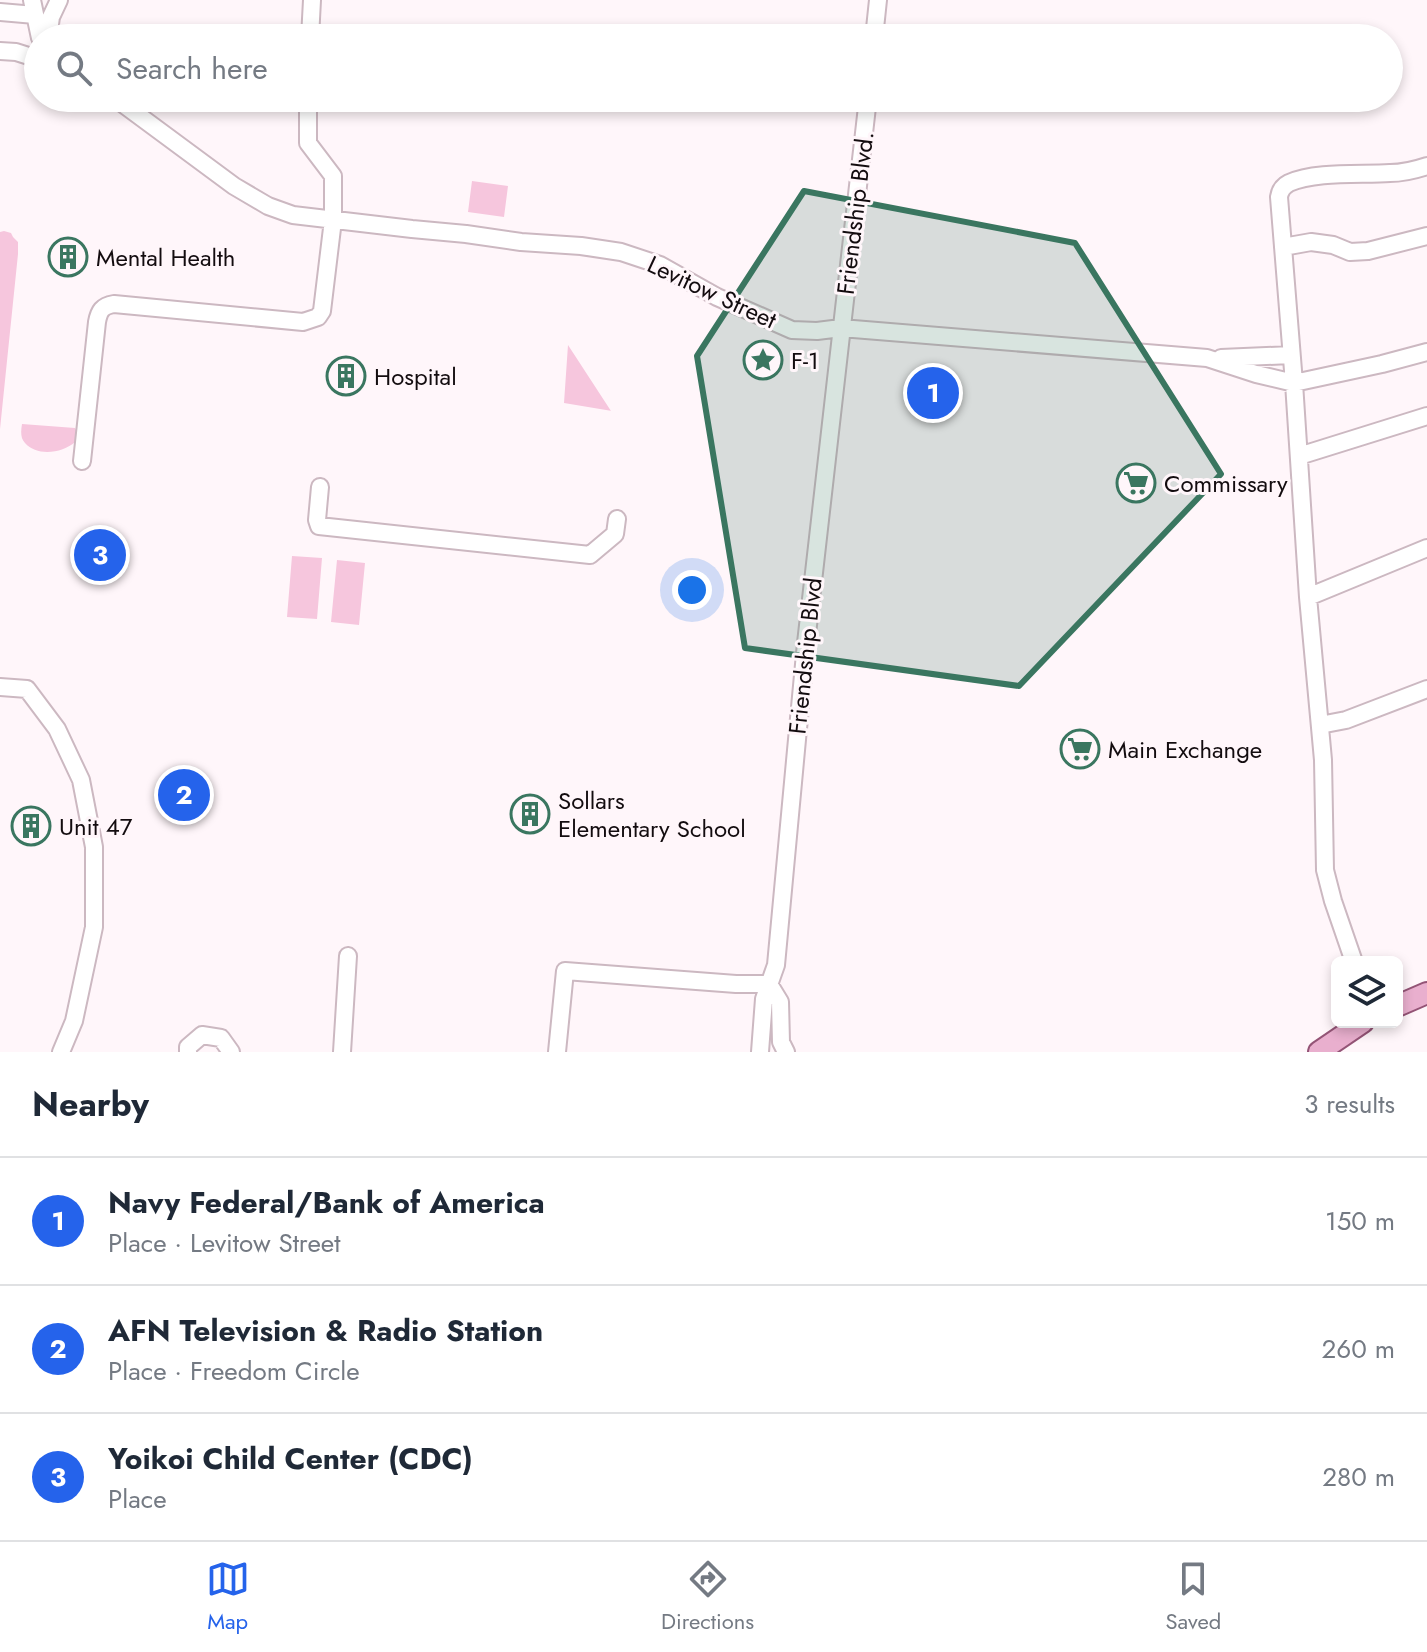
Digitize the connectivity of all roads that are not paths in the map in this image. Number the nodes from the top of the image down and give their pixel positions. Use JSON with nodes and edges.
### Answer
{"nodes":[{"id":1,"x":59,"y":0,"type":"edge"},
{"id":2,"x":312,"y":0,"type":"edge"},
{"id":3,"x":878,"y":0,"type":"edge"},
{"id":4,"x":34,"y":8,"type":"edge"},
{"id":5,"x":0,"y":12,"type":"edge"},
{"id":6,"x":50,"y":24,"type":"edge"},
{"id":7,"x":311,"y":24,"type":"edge"},
{"id":8,"x":875,"y":24,"type":"edge"},
{"id":9,"x":0,"y":51,"type":"edge"},
{"id":10,"x":24,"y":55,"type":"edge"},
{"id":11,"x":134,"y":112,"type":"edge"},
{"id":12,"x":308,"y":112,"type":"edge"},
{"id":13,"x":866,"y":112,"type":"edge"},
{"id":14,"x":1427,"y":166,"type":"edge"},
{"id":15,"x":333,"y":220,"type":"junction"},
{"id":16,"x":1427,"y":236,"type":"edge"},
{"id":17,"x":1283,"y":247,"type":"junction"},
{"id":18,"x":841,"y":328,"type":"junction"},
{"id":19,"x":1427,"y":352,"type":"edge"},
{"id":20,"x":1291,"y":355,"type":"junction"},
{"id":21,"x":1207,"y":358,"type":"junction"},
{"id":22,"x":1294,"y":383,"type":"junction"},
{"id":23,"x":1427,"y":416,"type":"edge"},
{"id":24,"x":1299,"y":456,"type":"junction"},
{"id":25,"x":82,"y":461,"type":"dead end"},
{"id":26,"x":320,"y":487,"type":"dead end"},
{"id":27,"x":617,"y":519,"type":"dead end"},
{"id":28,"x":1427,"y":548,"type":"edge"},
{"id":29,"x":1308,"y":597,"type":"junction"},
{"id":30,"x":0,"y":687,"type":"edge"},
{"id":31,"x":1427,"y":689,"type":"edge"},
{"id":32,"x":1320,"y":725,"type":"junction"},
{"id":33,"x":348,"y":956,"type":"dead end"},
{"id":34,"x":1352,"y":956,"type":"edge"},
{"id":35,"x":769,"y":984,"type":"junction"},
{"id":36,"x":1427,"y":993,"type":"edge"},
{"id":37,"x":1403,"y":1003,"type":"edge"},
{"id":38,"x":1354,"y":1028,"type":"edge"},
{"id":39,"x":61,"y":1052,"type":"edge"},
{"id":40,"x":188,"y":1052,"type":"edge"},
{"id":41,"x":231,"y":1052,"type":"edge"},
{"id":42,"x":342,"y":1052,"type":"edge"},
{"id":43,"x":557,"y":1052,"type":"edge"},
{"id":44,"x":760,"y":1052,"type":"edge"},
{"id":45,"x":786,"y":1052,"type":"edge"},
{"id":46,"x":1319,"y":1052,"type":"edge"}],
"edges":[{"from":1,"to":6,"type":"street"},
{"from":2,"to":7,"type":"street"},
{"from":3,"to":8,"type":"street"},
{"from":4,"to":5,"type":"street"},
{"from":9,"to":10,"type":"street"},
{"from":11,"to":15,"type":"street","name":"Levitow Street"},
{"from":12,"to":15,"type":"street"},
{"from":13,"to":18,"type":"street","name":"Friendship Blvd."},
{"from":14,"to":17,"type":"street"},
{"from":15,"to":18,"type":"street","name":"Levitow Street"},
{"from":15,"to":25,"type":"street"},
{"from":16,"to":17,"type":"street"},
{"from":17,"to":20,"type":"street"},
{"from":18,"to":21,"type":"street","name":"Levitow Street"},
{"from":18,"to":35,"type":"street","name":"Friendship Blvd"},
{"from":19,"to":22,"type":"street"},
{"from":20,"to":21,"type":"street"},
{"from":20,"to":22,"type":"street"},
{"from":21,"to":22,"type":"street","name":"Levitow Street"},
{"from":22,"to":24,"type":"street"},
{"from":23,"to":24,"type":"street"},
{"from":24,"to":29,"type":"street"},
{"from":26,"to":27,"type":"street"},
{"from":28,"to":29,"type":"street"},
{"from":29,"to":32,"type":"street"},
{"from":30,"to":39,"type":"street"},
{"from":31,"to":32,"type":"street"},
{"from":32,"to":34,"type":"street"},
{"from":33,"to":42,"type":"street"},
{"from":35,"to":43,"type":"street"},
{"from":35,"to":44,"type":"street","name":"Friendship Blvd"},
{"from":35,"to":45,"type":"street"},
{"from":36,"to":37,"type":"main road"},
{"from":38,"to":46,"type":"main road"},
{"from":40,"to":41,"type":"street"}]}
